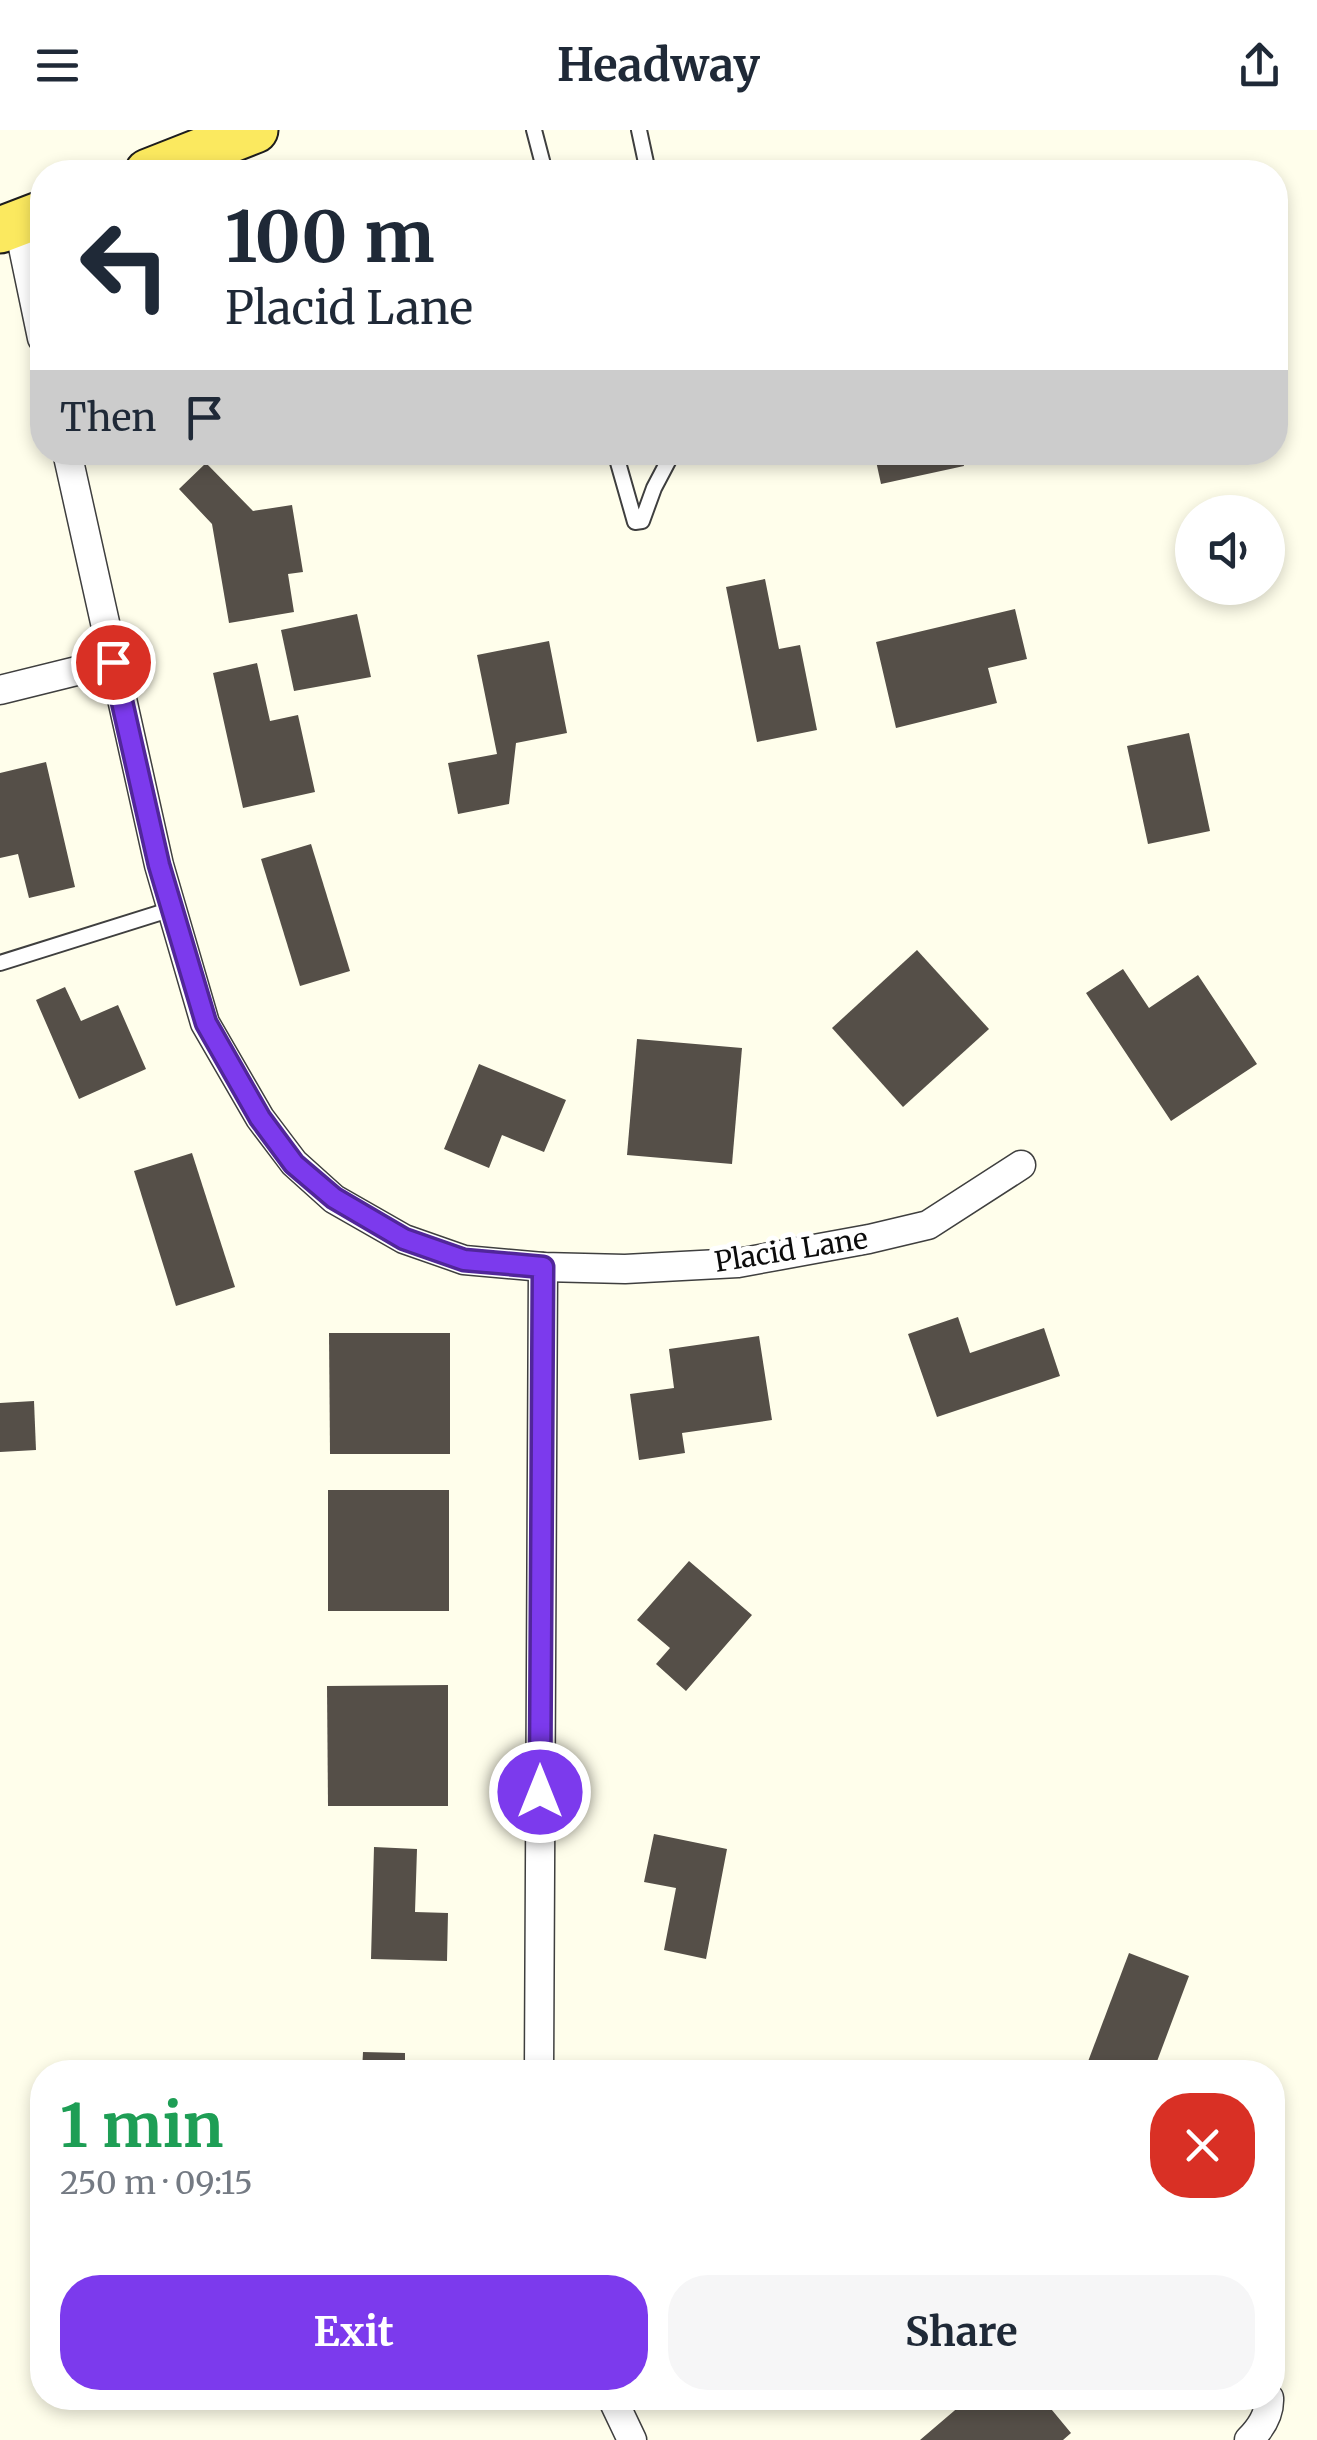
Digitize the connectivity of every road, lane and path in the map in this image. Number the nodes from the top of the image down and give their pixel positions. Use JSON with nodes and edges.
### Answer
{"nodes":[{"id":1,"x":254,"y":130,"type":"edge"},
{"id":2,"x":534,"y":130,"type":"edge"},
{"id":3,"x":639,"y":130,"type":"edge"},
{"id":4,"x":178,"y":160,"type":"edge"},
{"id":5,"x":542,"y":160,"type":"edge"},
{"id":6,"x":645,"y":160,"type":"edge"},
{"id":7,"x":20,"y":222,"type":"edge"},
{"id":8,"x":30,"y":275,"type":"edge"},
{"id":9,"x":70,"y":465,"type":"edge"},
{"id":10,"x":619,"y":465,"type":"edge"},
{"id":11,"x":666,"y":465,"type":"edge"},
{"id":12,"x":113,"y":662,"type":"junction"},
{"id":13,"x":0,"y":690,"type":"edge"},
{"id":14,"x":172,"y":909,"type":"junction"},
{"id":15,"x":0,"y":963,"type":"edge"},
{"id":16,"x":1021,"y":1165,"type":"dead end"},
{"id":17,"x":543,"y":1267,"type":"junction"},
{"id":18,"x":540,"y":2060,"type":"edge"},
{"id":19,"x":618,"y":2410,"type":"edge"},
{"id":20,"x":1269,"y":2410,"type":"edge"},
{"id":21,"x":632,"y":2440,"type":"edge"},
{"id":22,"x":1248,"y":2440,"type":"edge"}],
"edges":[{"from":1,"to":4,"type":"main road"},
{"from":2,"to":5,"type":"lane"},
{"from":3,"to":6,"type":"lane"},
{"from":7,"to":8,"type":"street"},
{"from":9,"to":12,"type":"street","name":"Placid Lane"},
{"from":10,"to":11,"type":"lane"},
{"from":12,"to":13,"type":"street"},
{"from":12,"to":14,"type":"street","name":"Placid Lane"},
{"from":14,"to":15,"type":"lane"},
{"from":14,"to":17,"type":"street","name":"Placid Lane"},
{"from":16,"to":17,"type":"street","name":"Placid Lane"},
{"from":17,"to":18,"type":"street"},
{"from":19,"to":21,"type":"street"},
{"from":20,"to":22,"type":"street"}]}
